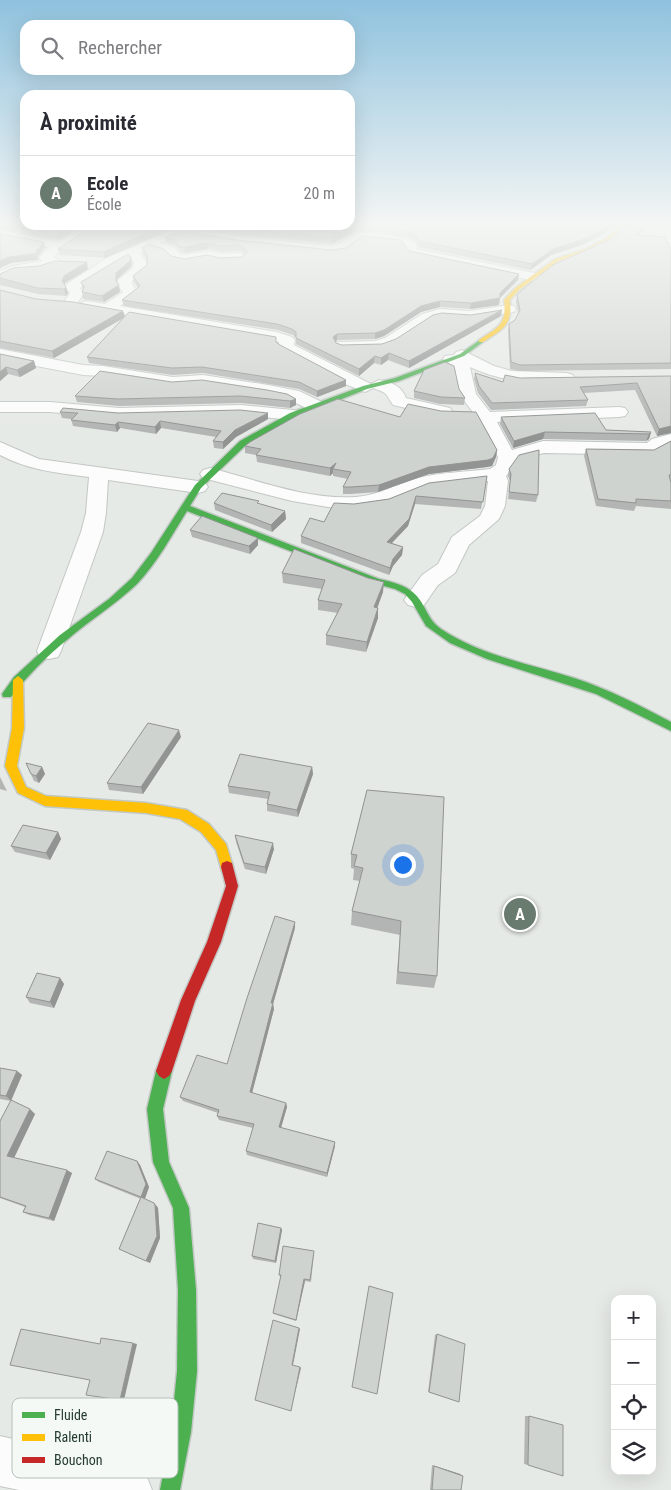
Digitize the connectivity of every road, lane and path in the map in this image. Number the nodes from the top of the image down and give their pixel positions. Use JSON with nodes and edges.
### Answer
{"nodes":[{"id":1,"x":76,"y":292,"type":"edge"},
{"id":2,"x":131,"y":292,"type":"edge"},
{"id":3,"x":515,"y":292,"type":"edge"},
{"id":4,"x":106,"y":309,"type":"junction"},
{"id":5,"x":508,"y":309,"type":"junction"},
{"id":6,"x":342,"y":345,"type":"edge"},
{"id":7,"x":0,"y":354,"type":"edge"},
{"id":8,"x":456,"y":357,"type":"junction"},
{"id":9,"x":581,"y":378,"type":"edge"},
{"id":10,"x":372,"y":386,"type":"junction"},
{"id":11,"x":316,"y":406,"type":"junction"},
{"id":12,"x":0,"y":407,"type":"edge"},
{"id":13,"x":619,"y":412,"type":"dead end"},
{"id":14,"x":483,"y":414,"type":"junction"},
{"id":15,"x":292,"y":415,"type":"junction"},
{"id":16,"x":671,"y":439,"type":"edge"},
{"id":17,"x":0,"y":448,"type":"edge"},
{"id":18,"x":501,"y":466,"type":"junction"},
{"id":19,"x":98,"y":472,"type":"junction"},
{"id":20,"x":204,"y":481,"type":"junction"},
{"id":21,"x":186,"y":507,"type":"junction"},
{"id":22,"x":416,"y":600,"type":"junction"},
{"id":23,"x":49,"y":651,"type":"junction"},
{"id":24,"x":18,"y":680,"type":"junction"},
{"id":25,"x":0,"y":703,"type":"edge"},
{"id":26,"x":671,"y":727,"type":"edge"},
{"id":27,"x":178,"y":1448,"type":"edge"},
{"id":28,"x":74,"y":1478,"type":"edge"},
{"id":29,"x":127,"y":1490,"type":"edge"}],
"edges":[{"from":1,"to":4,"type":"street"},
{"from":2,"to":4,"type":"street"},
{"from":3,"to":5,"type":"street"},
{"from":4,"to":10,"type":"street"},
{"from":5,"to":6,"type":"street"},
{"from":5,"to":8,"type":"street"},
{"from":7,"to":11,"type":"street"},
{"from":8,"to":9,"type":"street"},
{"from":8,"to":10,"type":"street"},
{"from":8,"to":14,"type":"street"},
{"from":10,"to":11,"type":"street"},
{"from":10,"to":14,"type":"street"},
{"from":11,"to":15,"type":"street"},
{"from":12,"to":15,"type":"street"},
{"from":13,"to":14,"type":"street"},
{"from":14,"to":18,"type":"street"},
{"from":15,"to":20,"type":"street"},
{"from":16,"to":18,"type":"street"},
{"from":17,"to":19,"type":"street"},
{"from":18,"to":20,"type":"street"},
{"from":18,"to":22,"type":"street"},
{"from":19,"to":20,"type":"street"},
{"from":19,"to":23,"type":"street"},
{"from":20,"to":21,"type":"street"},
{"from":21,"to":22,"type":"street"},
{"from":21,"to":23,"type":"street"},
{"from":22,"to":26,"type":"street"},
{"from":23,"to":24,"type":"street"},
{"from":24,"to":25,"type":"street"},
{"from":24,"to":27,"type":"street"},
{"from":28,"to":29,"type":"street"}]}
